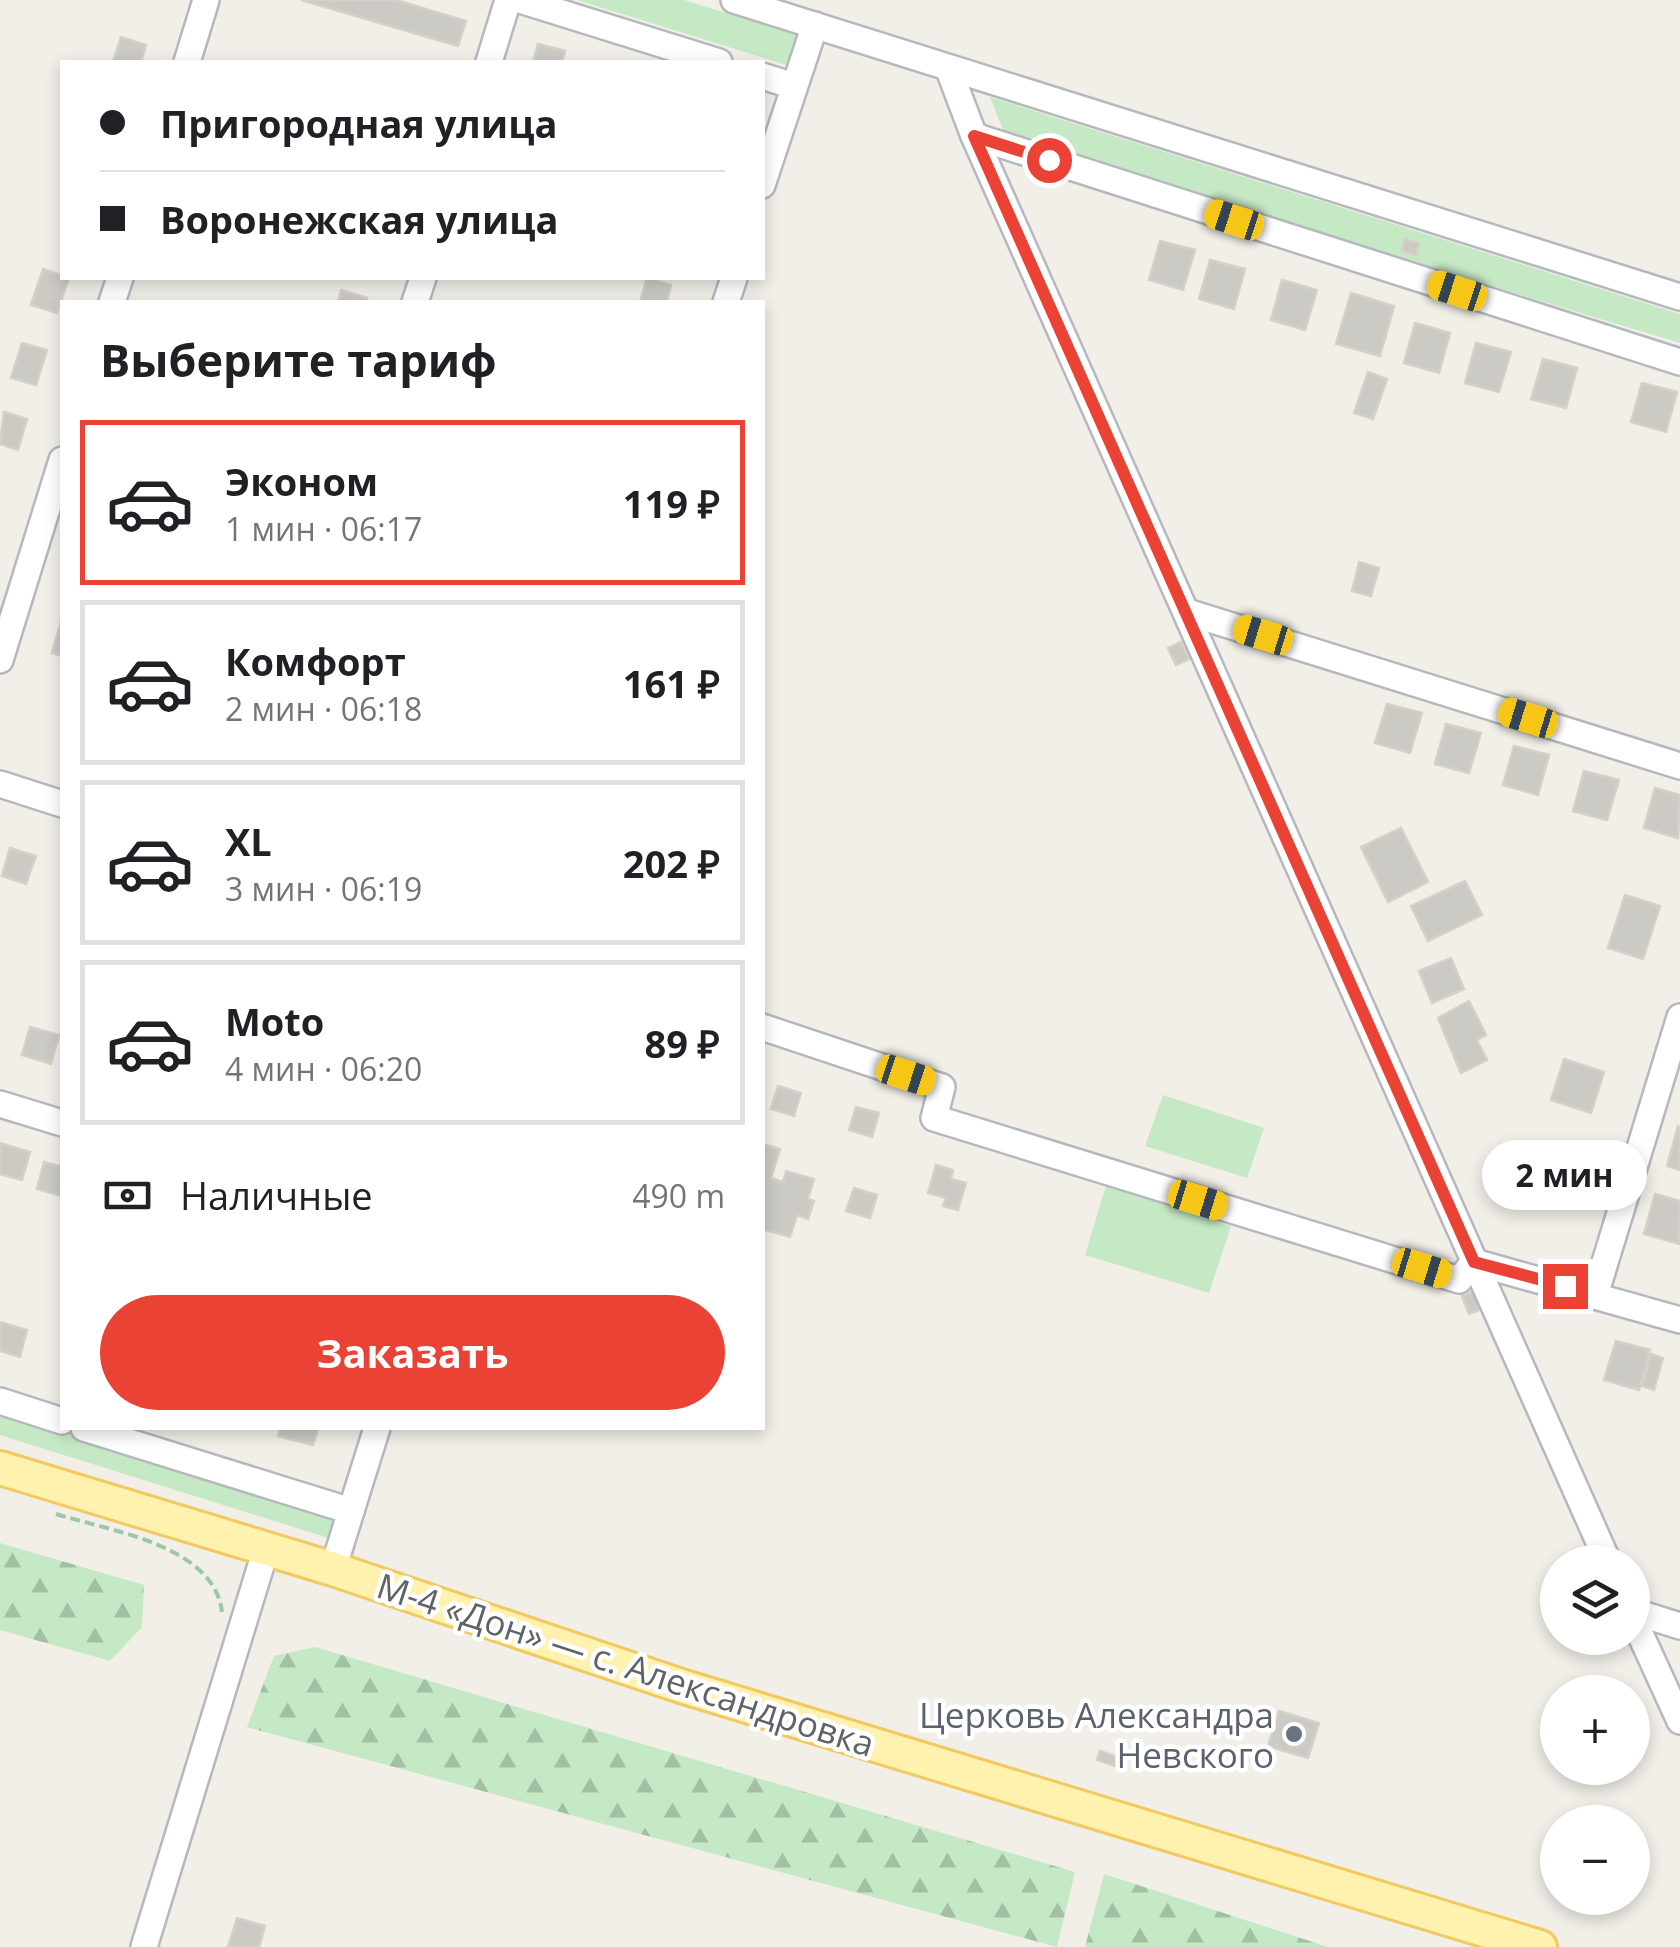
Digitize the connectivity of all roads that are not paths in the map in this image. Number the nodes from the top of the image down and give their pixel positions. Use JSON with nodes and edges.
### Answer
{"nodes":[{"id":1,"x":206,"y":0,"type":"edge"},
{"id":2,"x":508,"y":0,"type":"edge"},
{"id":3,"x":520,"y":0,"type":"edge"},
{"id":4,"x":734,"y":0,"type":"edge"},
{"id":5,"x":815,"y":26,"type":"junction"},
{"id":6,"x":188,"y":60,"type":"edge"},
{"id":7,"x":490,"y":60,"type":"edge"},
{"id":8,"x":712,"y":60,"type":"edge"},
{"id":9,"x":948,"y":70,"type":"junction"},
{"id":10,"x":765,"y":77,"type":"edge"},
{"id":11,"x":794,"y":86,"type":"junction"},
{"id":12,"x":974,"y":136,"type":"junction"},
{"id":13,"x":765,"y":177,"type":"edge"},
{"id":14,"x":1680,"y":298,"type":"edge"},
{"id":15,"x":1680,"y":362,"type":"edge"},
{"id":16,"x":60,"y":466,"type":"edge"},
{"id":17,"x":1187,"y":612,"type":"junction"},
{"id":18,"x":0,"y":660,"type":"edge"},
{"id":19,"x":1680,"y":766,"type":"edge"},
{"id":20,"x":0,"y":784,"type":"edge"},
{"id":21,"x":60,"y":803,"type":"edge"},
{"id":22,"x":1680,"y":1016,"type":"edge"},
{"id":23,"x":765,"y":1029,"type":"edge"},
{"id":24,"x":0,"y":1104,"type":"edge"},
{"id":25,"x":60,"y":1122,"type":"edge"},
{"id":26,"x":1474,"y":1262,"type":"junction"},
{"id":27,"x":1596,"y":1295,"type":"junction"},
{"id":28,"x":1680,"y":1320,"type":"edge"},
{"id":29,"x":0,"y":1401,"type":"edge"},
{"id":30,"x":60,"y":1420,"type":"edge"},
{"id":31,"x":90,"y":1430,"type":"edge"},
{"id":32,"x":376,"y":1430,"type":"edge"},
{"id":33,"x":0,"y":1468,"type":"edge"},
{"id":34,"x":352,"y":1511,"type":"junction"},
{"id":35,"x":1600,"y":1545,"type":"edge"},
{"id":36,"x":266,"y":1548,"type":"junction"},
{"id":37,"x":334,"y":1569,"type":"junction"},
{"id":38,"x":1650,"y":1618,"type":"edge"},
{"id":39,"x":1680,"y":1626,"type":"edge"},
{"id":40,"x":1650,"y":1654,"type":"edge"},
{"id":41,"x":1680,"y":1720,"type":"edge"},
{"id":42,"x":144,"y":1947,"type":"edge"},
{"id":43,"x":1540,"y":1947,"type":"edge"}],
"edges":[{"from":1,"to":6,"type":"street"},
{"from":2,"to":7,"type":"street"},
{"from":3,"to":8,"type":"street"},
{"from":4,"to":5,"type":"street"},
{"from":5,"to":9,"type":"street"},
{"from":5,"to":11,"type":"street"},
{"from":9,"to":12,"type":"street"},
{"from":9,"to":14,"type":"street"},
{"from":10,"to":11,"type":"street"},
{"from":11,"to":13,"type":"street"},
{"from":12,"to":15,"type":"street"},
{"from":12,"to":17,"type":"street"},
{"from":16,"to":18,"type":"street"},
{"from":17,"to":19,"type":"street"},
{"from":17,"to":26,"type":"street"},
{"from":20,"to":21,"type":"street"},
{"from":22,"to":27,"type":"street"},
{"from":23,"to":26,"type":"street"},
{"from":24,"to":25,"type":"street"},
{"from":26,"to":27,"type":"street"},
{"from":26,"to":35,"type":"street"},
{"from":27,"to":28,"type":"street"},
{"from":29,"to":30,"type":"street"},
{"from":31,"to":34,"type":"street"},
{"from":32,"to":34,"type":"street"},
{"from":33,"to":36,"type":"main road","name":"М-4 «Дон» — с. Александровка"},
{"from":34,"to":37,"type":"street"},
{"from":36,"to":37,"type":"main road","name":"М-4 «Дон» — с. Александровка"},
{"from":36,"to":42,"type":"street"},
{"from":37,"to":43,"type":"main road","name":"М-4 «Дон» — с. Александровка"},
{"from":38,"to":39,"type":"street"},
{"from":40,"to":41,"type":"street"}]}
